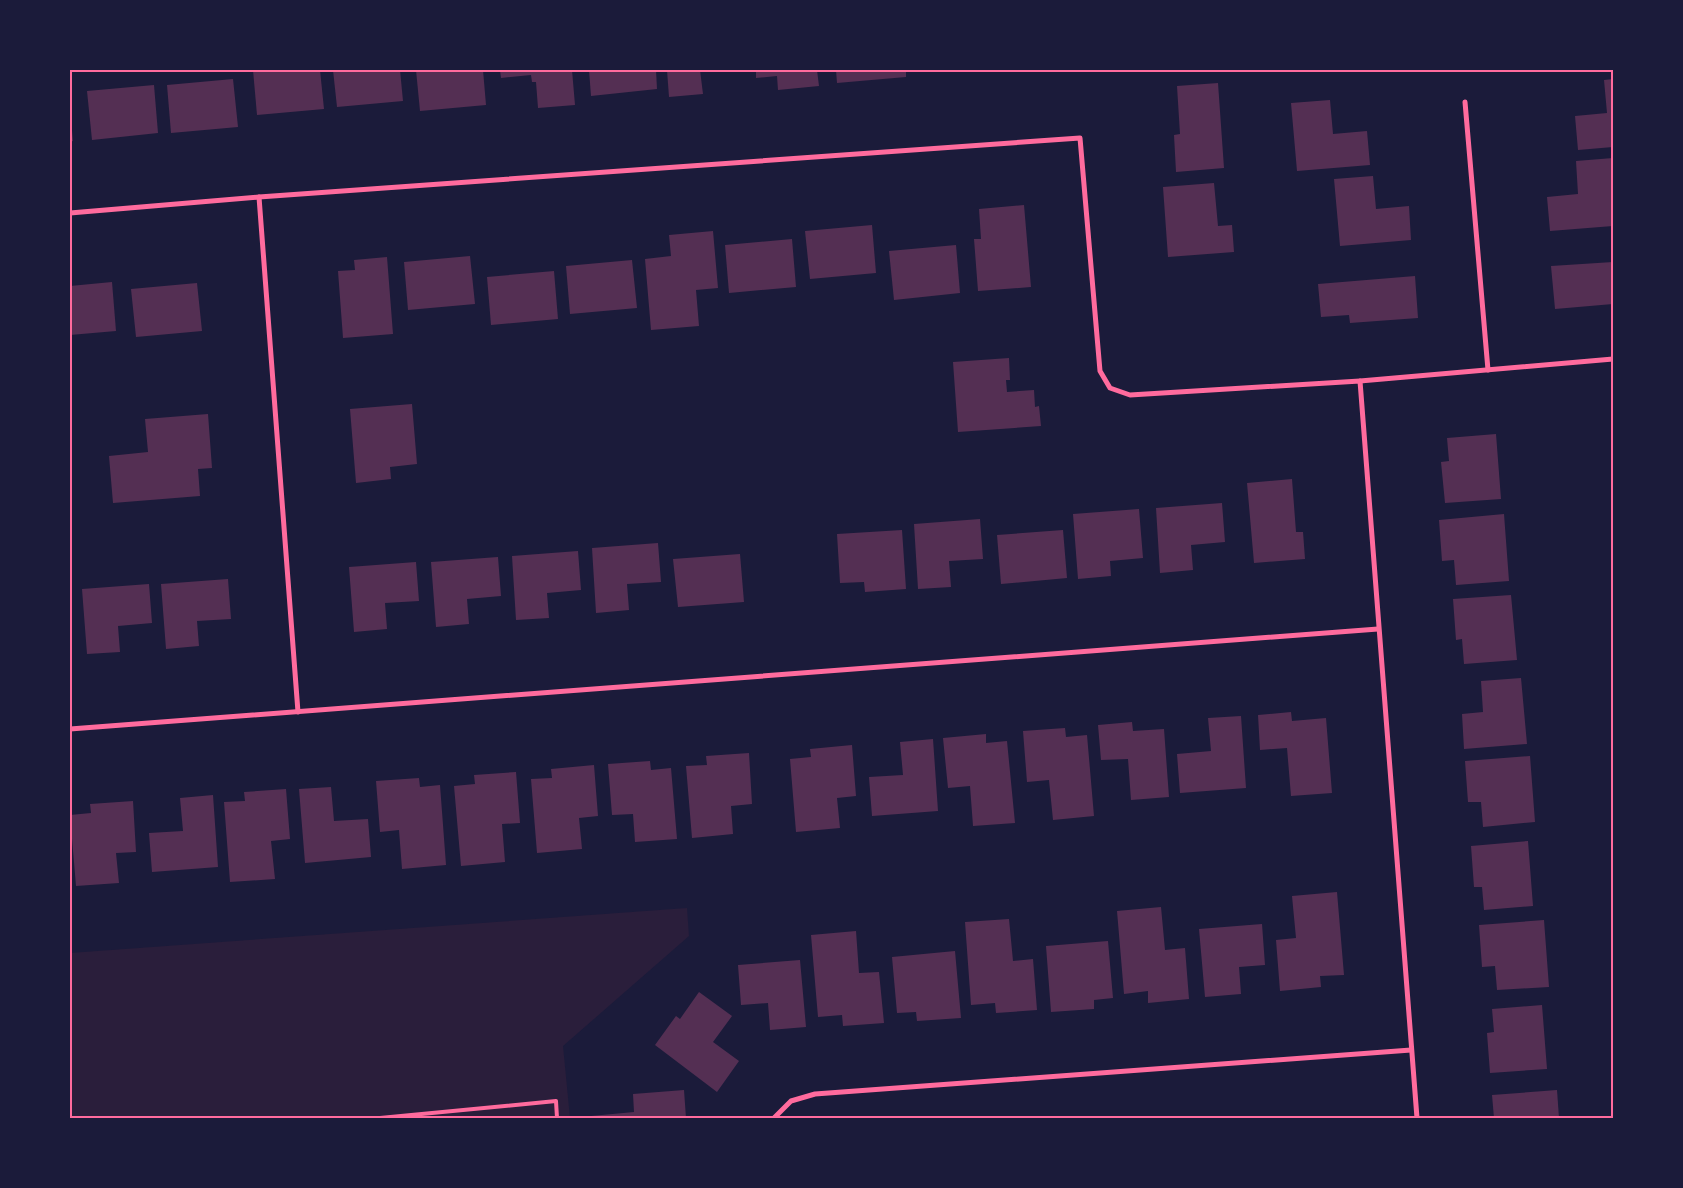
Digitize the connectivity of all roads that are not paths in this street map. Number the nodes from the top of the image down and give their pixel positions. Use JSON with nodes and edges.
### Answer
{"nodes":[{"id":1,"x":1464,"y":102,"type":"dead end"},
{"id":2,"x":260,"y":197,"type":"junction"},
{"id":3,"x":70,"y":213,"type":"edge"},
{"id":4,"x":1613,"y":359,"type":"edge"},
{"id":5,"x":1488,"y":370,"type":"junction"},
{"id":6,"x":1360,"y":381,"type":"junction"},
{"id":7,"x":1378,"y":629,"type":"junction"},
{"id":8,"x":298,"y":712,"type":"junction"},
{"id":9,"x":70,"y":729,"type":"edge"},
{"id":10,"x":1411,"y":1050,"type":"junction"},
{"id":11,"x":380,"y":1118,"type":"edge"},
{"id":12,"x":558,"y":1118,"type":"edge"},
{"id":13,"x":774,"y":1118,"type":"edge"},
{"id":14,"x":1417,"y":1118,"type":"edge"}],
"edges":[{"from":1,"to":5,"type":"street"},
{"from":2,"to":3,"type":"street"},
{"from":2,"to":6,"type":"street"},
{"from":2,"to":8,"type":"street"},
{"from":4,"to":5,"type":"street"},
{"from":5,"to":6,"type":"street"},
{"from":6,"to":7,"type":"street"},
{"from":7,"to":8,"type":"street"},
{"from":7,"to":10,"type":"street"},
{"from":8,"to":9,"type":"street"},
{"from":10,"to":13,"type":"street"},
{"from":10,"to":14,"type":"street"},
{"from":11,"to":12,"type":"lane"}]}
